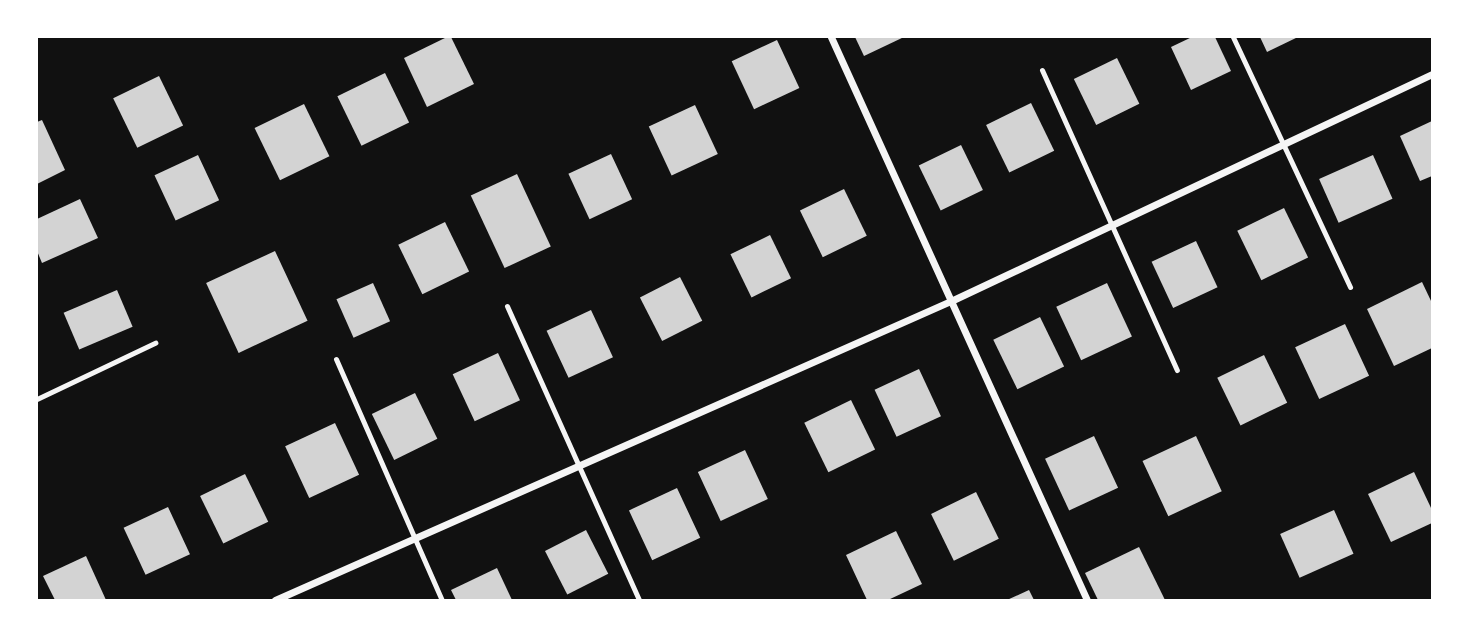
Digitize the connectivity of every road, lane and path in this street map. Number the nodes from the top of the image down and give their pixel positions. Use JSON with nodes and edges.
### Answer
{"nodes":[{"id":1,"x":831,"y":37,"type":"edge"},
{"id":2,"x":1233,"y":37,"type":"edge"},
{"id":3,"x":1042,"y":70,"type":"dead end"},
{"id":4,"x":1432,"y":74,"type":"edge"},
{"id":5,"x":1284,"y":144,"type":"junction"},
{"id":6,"x":1113,"y":225,"type":"junction"},
{"id":7,"x":1350,"y":286,"type":"dead end"},
{"id":8,"x":953,"y":300,"type":"junction"},
{"id":9,"x":507,"y":306,"type":"dead end"},
{"id":10,"x":155,"y":344,"type":"dead end"},
{"id":11,"x":337,"y":359,"type":"dead end"},
{"id":12,"x":1177,"y":370,"type":"dead end"},
{"id":13,"x":37,"y":399,"type":"edge"},
{"id":14,"x":577,"y":467,"type":"junction"},
{"id":15,"x":414,"y":538,"type":"junction"},
{"id":16,"x":275,"y":600,"type":"edge"},
{"id":17,"x":442,"y":600,"type":"edge"},
{"id":18,"x":639,"y":600,"type":"edge"},
{"id":19,"x":1087,"y":600,"type":"edge"}],
"edges":[{"from":1,"to":8,"type":"street"},
{"from":2,"to":5,"type":"lane"},
{"from":3,"to":6,"type":"lane"},
{"from":4,"to":5,"type":"street"},
{"from":5,"to":6,"type":"street"},
{"from":5,"to":7,"type":"lane"},
{"from":6,"to":8,"type":"street"},
{"from":6,"to":12,"type":"lane"},
{"from":8,"to":14,"type":"street"},
{"from":8,"to":19,"type":"street"},
{"from":9,"to":14,"type":"lane"},
{"from":10,"to":13,"type":"path"},
{"from":11,"to":15,"type":"lane"},
{"from":14,"to":15,"type":"street"},
{"from":14,"to":18,"type":"lane"},
{"from":15,"to":16,"type":"street"},
{"from":15,"to":17,"type":"lane"}]}
